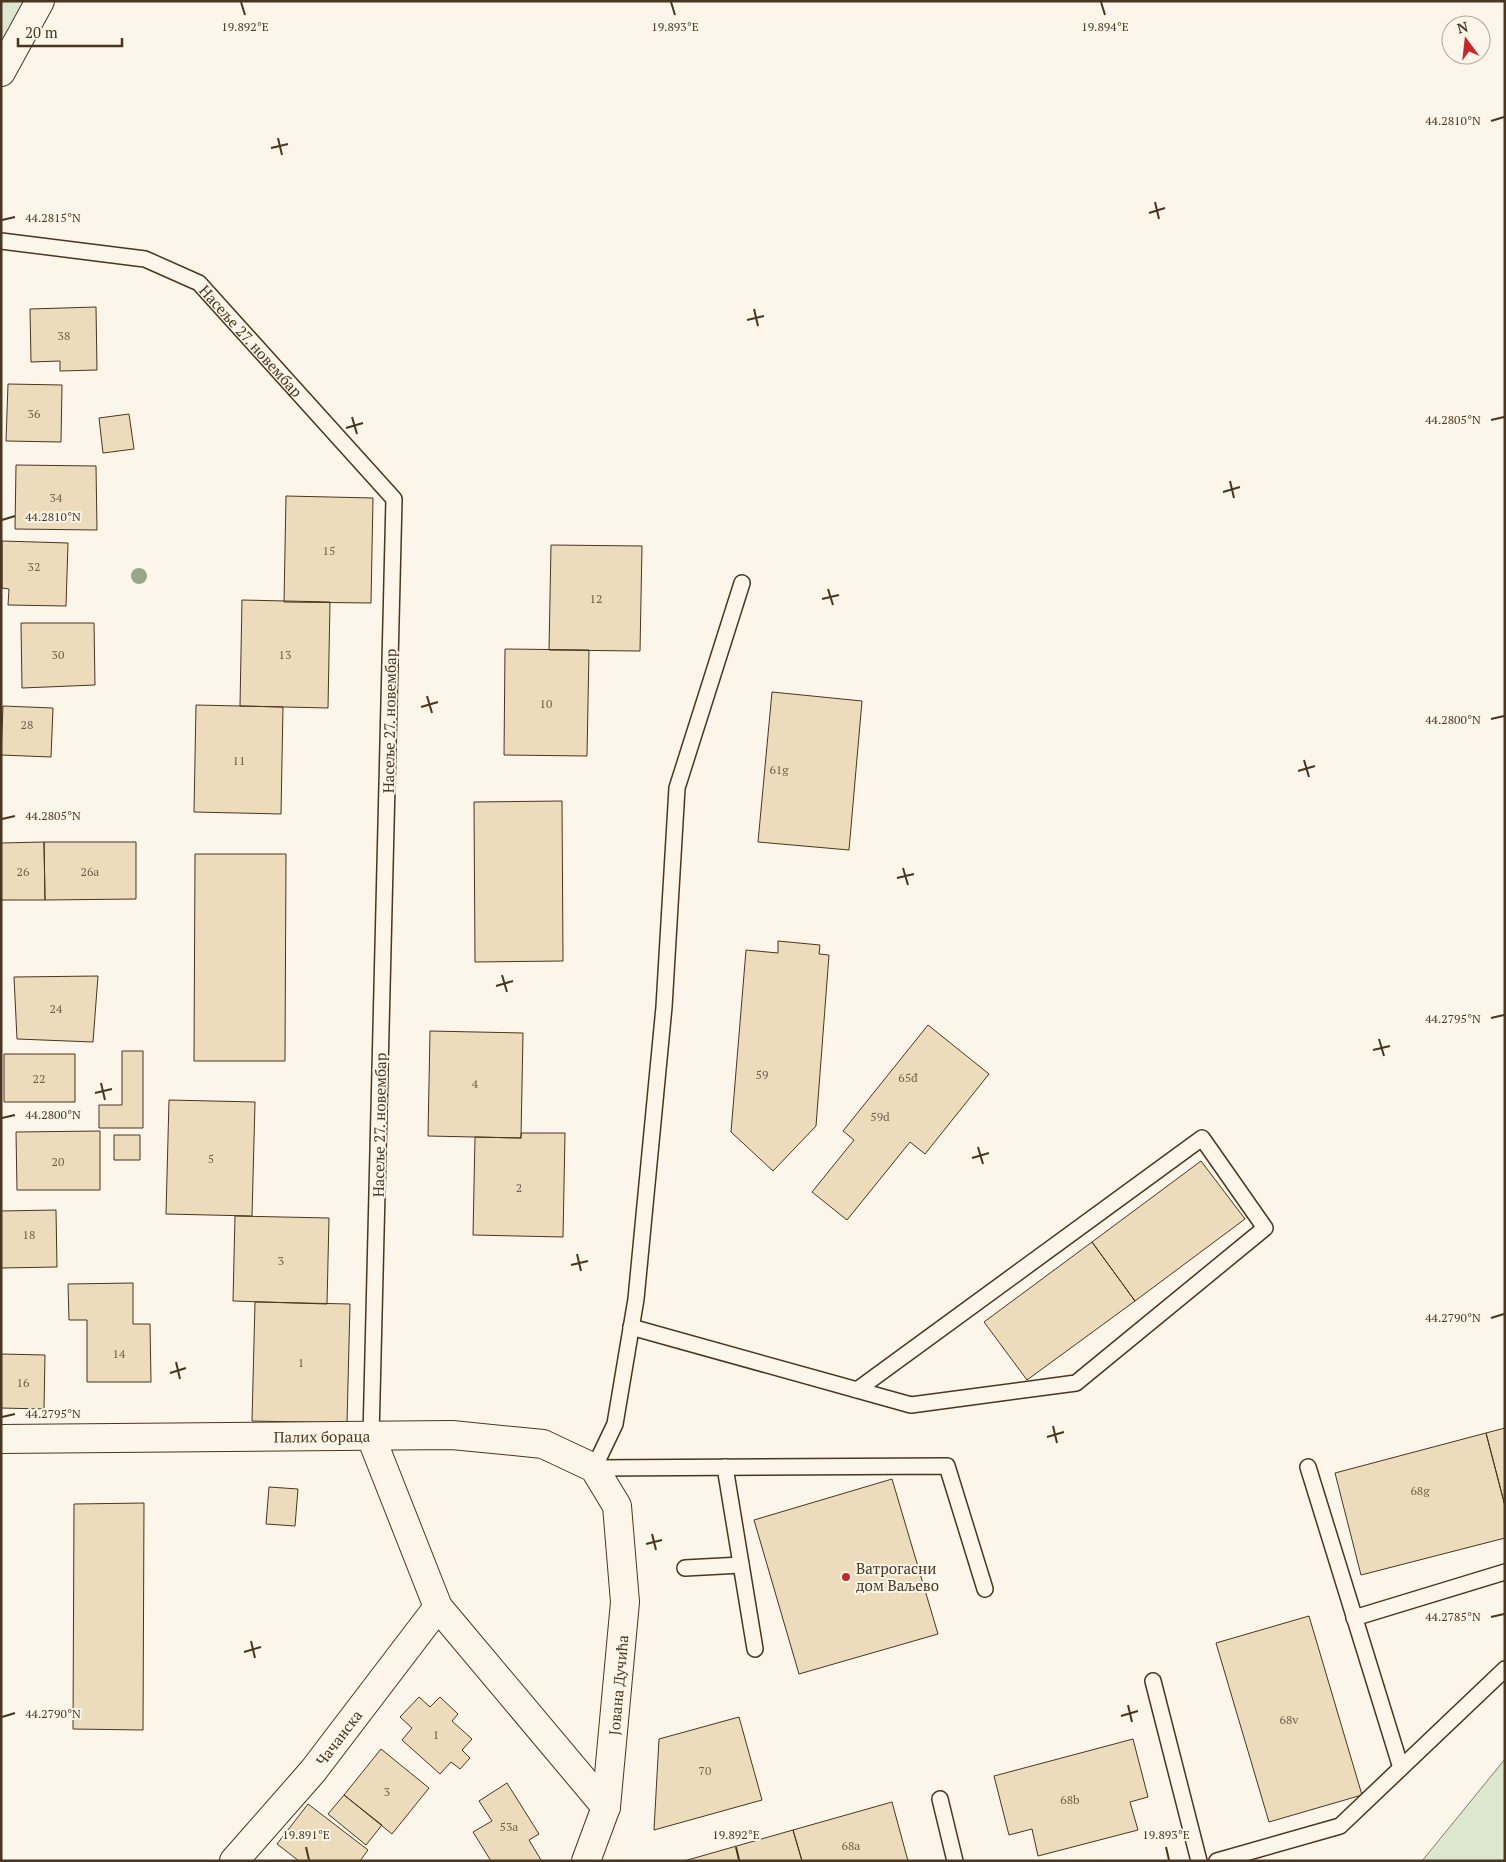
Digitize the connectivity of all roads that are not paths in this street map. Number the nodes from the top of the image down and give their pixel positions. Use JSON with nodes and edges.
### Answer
{"nodes":[{"id":1,"x":40,"y":1,"type":"edge"},
{"id":2,"x":1,"y":72,"type":"edge"},
{"id":3,"x":1,"y":241,"type":"edge"},
{"id":4,"x":742,"y":583,"type":"dead end"},
{"id":5,"x":632,"y":1327,"type":"junction"},
{"id":6,"x":857,"y":1390,"type":"junction"},
{"id":7,"x":371,"y":1437,"type":"junction"},
{"id":8,"x":1,"y":1438,"type":"edge"},
{"id":9,"x":725,"y":1467,"type":"junction"},
{"id":10,"x":1308,"y":1467,"type":"dead end"},
{"id":11,"x":594,"y":1468,"type":"junction"},
{"id":12,"x":741,"y":1565,"type":"junction"},
{"id":13,"x":685,"y":1568,"type":"dead end"},
{"id":14,"x":1505,"y":1572,"type":"edge"},
{"id":15,"x":985,"y":1589,"type":"dead end"},
{"id":16,"x":438,"y":1607,"type":"junction"},
{"id":17,"x":1354,"y":1618,"type":"junction"},
{"id":18,"x":755,"y":1649,"type":"dead end"},
{"id":19,"x":1505,"y":1669,"type":"edge"},
{"id":20,"x":1153,"y":1681,"type":"dead end"},
{"id":21,"x":1401,"y":1768,"type":"junction"},
{"id":22,"x":940,"y":1800,"type":"dead end"},
{"id":23,"x":606,"y":1807,"type":"junction"},
{"id":24,"x":234,"y":1861,"type":"edge"},
{"id":25,"x":586,"y":1861,"type":"edge"},
{"id":26,"x":955,"y":1861,"type":"edge"},
{"id":27,"x":1199,"y":1861,"type":"edge"},
{"id":28,"x":1217,"y":1861,"type":"edge"}],
"edges":[{"from":1,"to":2,"type":"street"},
{"from":3,"to":7,"type":"lane","name":"Насеље 27. новембар"},
{"from":4,"to":5,"type":"lane"},
{"from":5,"to":6,"type":"lane"},
{"from":5,"to":11,"type":"lane"},
{"from":6,"to":6,"type":"lane"},
{"from":7,"to":8,"type":"street","name":"Палих бораца"},
{"from":7,"to":11,"type":"street","name":"Палих бораца"},
{"from":7,"to":16,"type":"street"},
{"from":9,"to":11,"type":"lane"},
{"from":9,"to":12,"type":"lane"},
{"from":9,"to":15,"type":"lane"},
{"from":10,"to":17,"type":"lane"},
{"from":11,"to":23,"type":"street","name":"Јована Дучића"},
{"from":12,"to":13,"type":"lane"},
{"from":12,"to":18,"type":"lane"},
{"from":14,"to":17,"type":"lane"},
{"from":16,"to":23,"type":"street"},
{"from":16,"to":24,"type":"street","name":"Чачанска"},
{"from":17,"to":21,"type":"lane"},
{"from":19,"to":21,"type":"lane"},
{"from":20,"to":27,"type":"lane"},
{"from":21,"to":28,"type":"lane"},
{"from":22,"to":26,"type":"lane"},
{"from":23,"to":25,"type":"street","name":"Јована Дучића"}]}
